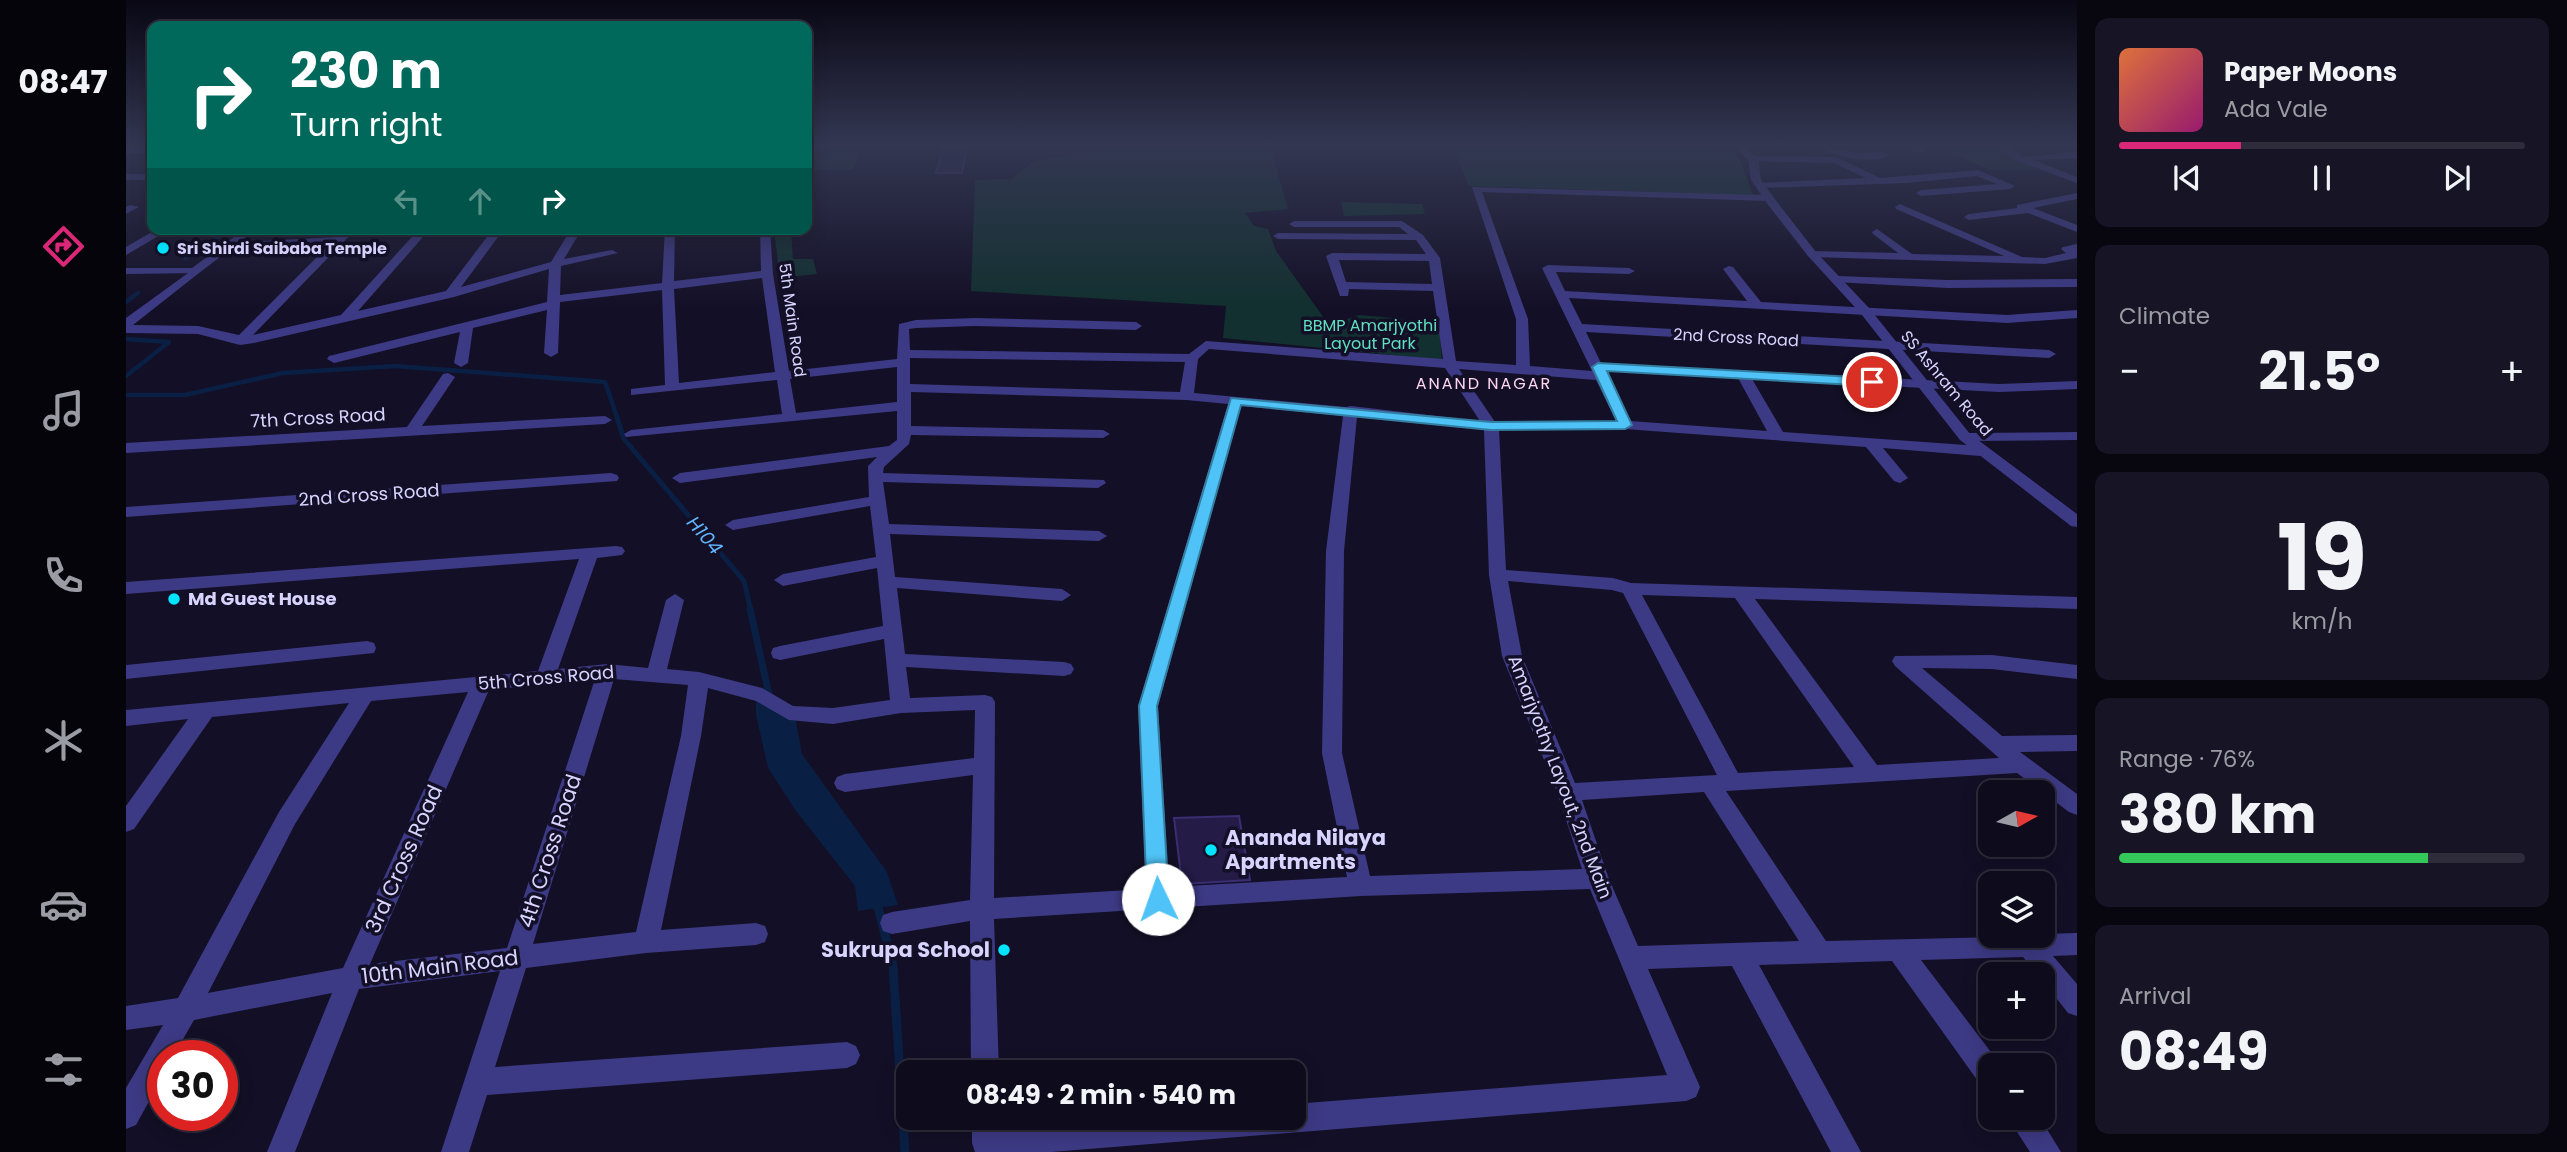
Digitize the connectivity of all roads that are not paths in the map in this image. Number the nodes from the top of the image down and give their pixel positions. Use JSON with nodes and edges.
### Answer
{"nodes":[{"id":1,"x":1480,"y":200,"type":"edge"},
{"id":2,"x":1732,"y":200,"type":"edge"},
{"id":3,"x":2058,"y":200,"type":"edge"},
{"id":4,"x":1771,"y":201,"type":"joint"},
{"id":5,"x":1900,"y":207,"type":"dead end"},
{"id":6,"x":2020,"y":207,"type":"junction"},
{"id":7,"x":1969,"y":216,"type":"dead end"},
{"id":8,"x":1294,"y":224,"type":"dead end"},
{"id":9,"x":2077,"y":229,"type":"edge"},
{"id":10,"x":1877,"y":232,"type":"dead end"},
{"id":11,"x":155,"y":235,"type":"edge"},
{"id":12,"x":244,"y":235,"type":"edge"},
{"id":13,"x":344,"y":235,"type":"edge"},
{"id":14,"x":420,"y":235,"type":"edge"},
{"id":15,"x":494,"y":235,"type":"edge"},
{"id":16,"x":574,"y":235,"type":"edge"},
{"id":17,"x":670,"y":235,"type":"edge"},
{"id":18,"x":765,"y":235,"type":"edge"},
{"id":19,"x":1278,"y":236,"type":"dead end"},
{"id":20,"x":1419,"y":237,"type":"junction"},
{"id":21,"x":339,"y":240,"type":"junction"},
{"id":22,"x":230,"y":245,"type":"junction"},
{"id":23,"x":2077,"y":247,"type":"edge"},
{"id":24,"x":126,"y":252,"type":"edge"},
{"id":25,"x":612,"y":253,"type":"dead end"},
{"id":26,"x":1812,"y":254,"type":"junction"},
{"id":27,"x":1434,"y":258,"type":"junction"},
{"id":28,"x":1911,"y":258,"type":"junction"},
{"id":29,"x":2023,"y":260,"type":"junction"},
{"id":30,"x":555,"y":264,"type":"junction"},
{"id":31,"x":1729,"y":269,"type":"dead end"},
{"id":32,"x":126,"y":271,"type":"edge"},
{"id":33,"x":195,"y":271,"type":"junction"},
{"id":34,"x":1629,"y":271,"type":"dead end"},
{"id":35,"x":767,"y":274,"type":"junction"},
{"id":36,"x":1838,"y":280,"type":"junction"},
{"id":37,"x":2076,"y":283,"type":"edge"},
{"id":38,"x":668,"y":286,"type":"junction"},
{"id":39,"x":1440,"y":288,"type":"junction"},
{"id":40,"x":450,"y":293,"type":"junction"},
{"id":41,"x":1561,"y":294,"type":"junction"},
{"id":42,"x":555,"y":301,"type":"junction"},
{"id":43,"x":1757,"y":305,"type":"junction"},
{"id":44,"x":1866,"y":312,"type":"junction"},
{"id":45,"x":2077,"y":314,"type":"edge"},
{"id":46,"x":345,"y":318,"type":"junction"},
{"id":47,"x":467,"y":326,"type":"junction"},
{"id":48,"x":1136,"y":326,"type":"dead end"},
{"id":49,"x":1579,"y":328,"type":"junction"},
{"id":50,"x":126,"y":329,"type":"edge"},
{"id":51,"x":240,"y":341,"type":"junction"},
{"id":52,"x":1894,"y":346,"type":"junction"},
{"id":53,"x":551,"y":353,"type":"dead end"},
{"id":54,"x":2049,"y":354,"type":"dead end"},
{"id":55,"x":903,"y":358,"type":"junction"},
{"id":56,"x":1192,"y":358,"type":"junction"},
{"id":57,"x":334,"y":359,"type":"dead end"},
{"id":58,"x":461,"y":363,"type":"dead end"},
{"id":59,"x":1450,"y":365,"type":"junction"},
{"id":60,"x":1523,"y":371,"type":"junction"},
{"id":61,"x":1600,"y":372,"type":"junction"},
{"id":62,"x":783,"y":374,"type":"junction"},
{"id":63,"x":1743,"y":376,"type":"junction"},
{"id":64,"x":448,"y":377,"type":"dead end"},
{"id":65,"x":1924,"y":385,"type":"junction"},
{"id":66,"x":2077,"y":385,"type":"edge"},
{"id":67,"x":672,"y":388,"type":"junction"},
{"id":68,"x":904,"y":388,"type":"junction"},
{"id":69,"x":636,"y":392,"type":"dead end"},
{"id":70,"x":1186,"y":396,"type":"junction"},
{"id":71,"x":1236,"y":400,"type":"junction"},
{"id":72,"x":904,"y":405,"type":"junction"},
{"id":73,"x":1351,"y":410,"type":"junction"},
{"id":74,"x":789,"y":416,"type":"junction"},
{"id":75,"x":606,"y":420,"type":"dead end"},
{"id":76,"x":1625,"y":425,"type":"junction"},
{"id":77,"x":1491,"y":426,"type":"junction"},
{"id":78,"x":905,"y":430,"type":"junction"},
{"id":79,"x":411,"y":432,"type":"junction"},
{"id":80,"x":631,"y":434,"type":"dead end"},
{"id":81,"x":1103,"y":434,"type":"dead end"},
{"id":82,"x":1777,"y":435,"type":"junction"},
{"id":83,"x":2077,"y":436,"type":"edge"},
{"id":84,"x":1965,"y":437,"type":"junction"},
{"id":85,"x":1870,"y":442,"type":"junction"},
{"id":86,"x":126,"y":448,"type":"edge"},
{"id":87,"x":897,"y":450,"type":"junction"},
{"id":88,"x":1980,"y":451,"type":"junction"},
{"id":89,"x":874,"y":477,"type":"junction"},
{"id":90,"x":611,"y":478,"type":"dead end"},
{"id":91,"x":680,"y":478,"type":"dead end"},
{"id":92,"x":1900,"y":478,"type":"dead end"},
{"id":93,"x":1098,"y":483,"type":"dead end"},
{"id":94,"x":878,"y":500,"type":"junction"},
{"id":95,"x":126,"y":512,"type":"edge"},
{"id":96,"x":2073,"y":515,"type":"edge"},
{"id":97,"x":733,"y":525,"type":"dead end"},
{"id":98,"x":882,"y":529,"type":"junction"},
{"id":99,"x":1099,"y":536,"type":"dead end"},
{"id":100,"x":616,"y":551,"type":"dead end"},
{"id":101,"x":590,"y":553,"type":"junction"},
{"id":102,"x":886,"y":561,"type":"junction"},
{"id":103,"x":1498,"y":575,"type":"junction"},
{"id":104,"x":783,"y":580,"type":"dead end"},
{"id":105,"x":888,"y":582,"type":"junction"},
{"id":106,"x":126,"y":588,"type":"edge"},
{"id":107,"x":1630,"y":589,"type":"junction"},
{"id":108,"x":1741,"y":593,"type":"junction"},
{"id":109,"x":1062,"y":595,"type":"dead end"},
{"id":110,"x":675,"y":600,"type":"dead end"},
{"id":111,"x":2077,"y":603,"type":"edge"},
{"id":112,"x":892,"y":631,"type":"junction"},
{"id":113,"x":367,"y":648,"type":"dead end"},
{"id":114,"x":780,"y":653,"type":"dead end"},
{"id":115,"x":895,"y":660,"type":"junction"},
{"id":116,"x":1064,"y":669,"type":"dead end"},
{"id":117,"x":607,"y":671,"type":"junction"},
{"id":118,"x":126,"y":672,"type":"edge"},
{"id":119,"x":2077,"y":672,"type":"edge"},
{"id":120,"x":656,"y":675,"type":"junction"},
{"id":121,"x":545,"y":677,"type":"junction"},
{"id":122,"x":699,"y":678,"type":"junction"},
{"id":123,"x":482,"y":683,"type":"junction"},
{"id":124,"x":365,"y":694,"type":"junction"},
{"id":125,"x":901,"y":706,"type":"junction"},
{"id":126,"x":206,"y":710,"type":"junction"},
{"id":127,"x":126,"y":718,"type":"edge"},
{"id":128,"x":2077,"y":743,"type":"edge"},
{"id":129,"x":1997,"y":744,"type":"junction"},
{"id":130,"x":984,"y":765,"type":"junction"},
{"id":131,"x":2021,"y":765,"type":"junction"},
{"id":132,"x":1872,"y":775,"type":"junction"},
{"id":133,"x":845,"y":783,"type":"dead end"},
{"id":134,"x":1721,"y":783,"type":"junction"},
{"id":135,"x":1568,"y":792,"type":"junction"},
{"id":136,"x":2077,"y":806,"type":"edge"},
{"id":137,"x":126,"y":823,"type":"edge"},
{"id":138,"x":1597,"y":879,"type":"junction"},
{"id":139,"x":1361,"y":886,"type":"junction"},
{"id":140,"x":1158,"y":899,"type":"junction"},
{"id":141,"x":982,"y":909,"type":"junction"},
{"id":142,"x":892,"y":923,"type":"dead end"},
{"id":143,"x":755,"y":934,"type":"dead end"},
{"id":144,"x":646,"y":942,"type":"junction"},
{"id":145,"x":2055,"y":944,"type":"edge"},
{"id":146,"x":2077,"y":944,"type":"edge"},
{"id":147,"x":1978,"y":947,"type":"edge"},
{"id":148,"x":2031,"y":948,"type":"edge"},
{"id":149,"x":1898,"y":949,"type":"junction"},
{"id":150,"x":1819,"y":951,"type":"junction"},
{"id":151,"x":1740,"y":954,"type":"junction"},
{"id":152,"x":516,"y":958,"type":"junction"},
{"id":153,"x":1631,"y":958,"type":"junction"},
{"id":154,"x":351,"y":978,"type":"junction"},
{"id":155,"x":2077,"y":1004,"type":"edge"},
{"id":156,"x":186,"y":1009,"type":"junction"},
{"id":157,"x":126,"y":1018,"type":"edge"},
{"id":158,"x":847,"y":1055,"type":"dead end"},
{"id":159,"x":1978,"y":1058,"type":"edge"},
{"id":160,"x":985,"y":1060,"type":"edge"},
{"id":161,"x":476,"y":1082,"type":"junction"},
{"id":162,"x":126,"y":1115,"type":"edge"},
{"id":163,"x":986,"y":1130,"type":"edge"},
{"id":164,"x":2031,"y":1130,"type":"edge"},
{"id":165,"x":1069,"y":1144,"type":"edge"},
{"id":166,"x":281,"y":1152,"type":"edge"},
{"id":167,"x":455,"y":1152,"type":"edge"},
{"id":168,"x":1847,"y":1152,"type":"edge"},
{"id":169,"x":2047,"y":1152,"type":"edge"}],
"edges":[{"from":1,"to":60,"type":"street"},
{"from":2,"to":4,"type":"street"},
{"from":3,"to":6,"type":"street"},
{"from":4,"to":26,"type":"street","name":"SS Ashram Road"},
{"from":5,"to":29,"type":"street"},
{"from":6,"to":7,"type":"street"},
{"from":6,"to":9,"type":"street"},
{"from":8,"to":20,"type":"street"},
{"from":10,"to":28,"type":"street"},
{"from":11,"to":24,"type":"street"},
{"from":12,"to":22,"type":"street"},
{"from":13,"to":21,"type":"street"},
{"from":14,"to":46,"type":"street"},
{"from":15,"to":40,"type":"street"},
{"from":16,"to":30,"type":"street"},
{"from":17,"to":38,"type":"street"},
{"from":18,"to":35,"type":"street","name":"5th Main Road"},
{"from":19,"to":20,"type":"street"},
{"from":20,"to":27,"type":"street"},
{"from":21,"to":22,"type":"street"},
{"from":21,"to":51,"type":"street"},
{"from":22,"to":33,"type":"street"},
{"from":23,"to":29,"type":"street"},
{"from":25,"to":30,"type":"street"},
{"from":26,"to":28,"type":"street"},
{"from":26,"to":36,"type":"street","name":"SS Ashram Road"},
{"from":27,"to":39,"type":"street"},
{"from":27,"to":39,"type":"street"},
{"from":28,"to":29,"type":"street"},
{"from":30,"to":40,"type":"street"},
{"from":30,"to":42,"type":"street"},
{"from":31,"to":43,"type":"street"},
{"from":32,"to":33,"type":"street"},
{"from":33,"to":50,"type":"street"},
{"from":34,"to":41,"type":"street"},
{"from":35,"to":38,"type":"street"},
{"from":35,"to":62,"type":"street","name":"5th Main Road"},
{"from":36,"to":37,"type":"street"},
{"from":36,"to":44,"type":"street","name":"SS Ashram Road"},
{"from":38,"to":42,"type":"street"},
{"from":38,"to":67,"type":"street"},
{"from":39,"to":59,"type":"street"},
{"from":40,"to":46,"type":"street"},
{"from":41,"to":43,"type":"street"},
{"from":41,"to":49,"type":"street"},
{"from":42,"to":47,"type":"street"},
{"from":42,"to":53,"type":"street"},
{"from":43,"to":44,"type":"street"},
{"from":44,"to":45,"type":"street"},
{"from":44,"to":52,"type":"street","name":"SS Ashram Road"},
{"from":46,"to":51,"type":"street"},
{"from":47,"to":57,"type":"street"},
{"from":47,"to":58,"type":"street"},
{"from":48,"to":55,"type":"street"},
{"from":49,"to":52,"type":"street","name":"2nd Cross Road"},
{"from":49,"to":61,"type":"street"},
{"from":50,"to":51,"type":"street"},
{"from":52,"to":54,"type":"street","name":"2nd Cross Road"},
{"from":52,"to":65,"type":"street","name":"SS Ashram Road"},
{"from":55,"to":56,"type":"street"},
{"from":55,"to":62,"type":"street"},
{"from":55,"to":68,"type":"street"},
{"from":56,"to":59,"type":"street"},
{"from":56,"to":70,"type":"street"},
{"from":59,"to":60,"type":"street"},
{"from":59,"to":77,"type":"street"},
{"from":60,"to":61,"type":"street"},
{"from":61,"to":63,"type":"street"},
{"from":61,"to":76,"type":"street"},
{"from":62,"to":67,"type":"street"},
{"from":62,"to":74,"type":"street","name":"5th Main Road"},
{"from":63,"to":65,"type":"street"},
{"from":63,"to":82,"type":"street"},
{"from":64,"to":79,"type":"street"},
{"from":65,"to":66,"type":"street"},
{"from":65,"to":84,"type":"street","name":"SS Ashram Road"},
{"from":67,"to":69,"type":"street"},
{"from":68,"to":70,"type":"street"},
{"from":68,"to":72,"type":"street"},
{"from":70,"to":71,"type":"street"},
{"from":71,"to":73,"type":"street"},
{"from":71,"to":140,"type":"street"},
{"from":72,"to":74,"type":"street"},
{"from":72,"to":78,"type":"street"},
{"from":73,"to":77,"type":"street"},
{"from":73,"to":139,"type":"street"},
{"from":74,"to":80,"type":"street"},
{"from":75,"to":79,"type":"street","name":"7th Cross Road"},
{"from":76,"to":77,"type":"street"},
{"from":76,"to":82,"type":"street"},
{"from":77,"to":103,"type":"street","name":"Amarjyothy Layout, 2nd Main"},
{"from":78,"to":81,"type":"street"},
{"from":78,"to":87,"type":"street"},
{"from":79,"to":86,"type":"street","name":"7th Cross Road"},
{"from":82,"to":85,"type":"street"},
{"from":83,"to":84,"type":"street"},
{"from":84,"to":88,"type":"street","name":"SS Ashram Road"},
{"from":85,"to":88,"type":"street"},
{"from":85,"to":92,"type":"street"},
{"from":87,"to":89,"type":"street"},
{"from":87,"to":91,"type":"street"},
{"from":88,"to":96,"type":"street","name":"SS Ashram Road"},
{"from":89,"to":93,"type":"street"},
{"from":89,"to":94,"type":"street"},
{"from":90,"to":95,"type":"street","name":"2nd Cross Road"},
{"from":94,"to":97,"type":"street"},
{"from":94,"to":98,"type":"street"},
{"from":98,"to":99,"type":"street"},
{"from":98,"to":102,"type":"street"},
{"from":100,"to":101,"type":"street"},
{"from":101,"to":106,"type":"street"},
{"from":101,"to":121,"type":"street"},
{"from":102,"to":104,"type":"street"},
{"from":102,"to":105,"type":"street"},
{"from":103,"to":107,"type":"street"},
{"from":103,"to":135,"type":"street","name":"Amarjyothy Layout, 2nd Main"},
{"from":105,"to":109,"type":"street"},
{"from":105,"to":112,"type":"street"},
{"from":107,"to":108,"type":"street"},
{"from":107,"to":134,"type":"street"},
{"from":108,"to":111,"type":"street"},
{"from":108,"to":132,"type":"street"},
{"from":110,"to":120,"type":"street"},
{"from":112,"to":114,"type":"street"},
{"from":112,"to":115,"type":"street"},
{"from":113,"to":118,"type":"street"},
{"from":115,"to":116,"type":"street"},
{"from":115,"to":125,"type":"street"},
{"from":117,"to":120,"type":"street","name":"5th Cross Road"},
{"from":117,"to":121,"type":"street","name":"5th Cross Road"},
{"from":117,"to":152,"type":"street","name":"4th Cross Road"},
{"from":119,"to":129,"type":"street"},
{"from":120,"to":122,"type":"street","name":"5th Cross Road"},
{"from":121,"to":123,"type":"street","name":"5th Cross Road"},
{"from":122,"to":125,"type":"street","name":"5th Cross Road"},
{"from":122,"to":144,"type":"street"},
{"from":123,"to":124,"type":"street","name":"5th Cross Road"},
{"from":123,"to":154,"type":"street","name":"3rd Cross Road"},
{"from":124,"to":126,"type":"street","name":"5th Cross Road"},
{"from":124,"to":156,"type":"street"},
{"from":125,"to":130,"type":"street"},
{"from":126,"to":127,"type":"street","name":"5th Cross Road"},
{"from":126,"to":137,"type":"street"},
{"from":128,"to":129,"type":"street"},
{"from":129,"to":131,"type":"street"},
{"from":130,"to":133,"type":"street"},
{"from":130,"to":141,"type":"street"},
{"from":131,"to":132,"type":"street"},
{"from":131,"to":136,"type":"street"},
{"from":132,"to":134,"type":"street"},
{"from":134,"to":135,"type":"street"},
{"from":134,"to":150,"type":"street"},
{"from":135,"to":138,"type":"street","name":"Amarjyothy Layout, 2nd Main"},
{"from":138,"to":139,"type":"street"},
{"from":138,"to":153,"type":"street","name":"Amarjyothy Layout, 2nd Main"},
{"from":139,"to":140,"type":"street"},
{"from":140,"to":141,"type":"street"},
{"from":141,"to":142,"type":"street"},
{"from":141,"to":160,"type":"street"},
{"from":143,"to":144,"type":"street","name":"10th Main Road"},
{"from":144,"to":152,"type":"street","name":"10th Main Road"},
{"from":145,"to":146,"type":"street"},
{"from":147,"to":149,"type":"street"},
{"from":148,"to":155,"type":"street"},
{"from":149,"to":150,"type":"street"},
{"from":149,"to":159,"type":"street"},
{"from":150,"to":151,"type":"street"},
{"from":151,"to":153,"type":"street"},
{"from":151,"to":168,"type":"street"},
{"from":152,"to":154,"type":"street","name":"10th Main Road"},
{"from":152,"to":161,"type":"street","name":"4th Cross Road"},
{"from":153,"to":165,"type":"street","name":"Amarjyothy Layout, 2nd Main"},
{"from":154,"to":156,"type":"street","name":"10th Main Road"},
{"from":154,"to":166,"type":"street","name":"3rd Cross Road"},
{"from":156,"to":157,"type":"street","name":"10th Main Road"},
{"from":156,"to":162,"type":"street"},
{"from":158,"to":161,"type":"street"},
{"from":161,"to":167,"type":"street","name":"4th Cross Road"},
{"from":163,"to":165,"type":"street"},
{"from":164,"to":169,"type":"street"}]}
